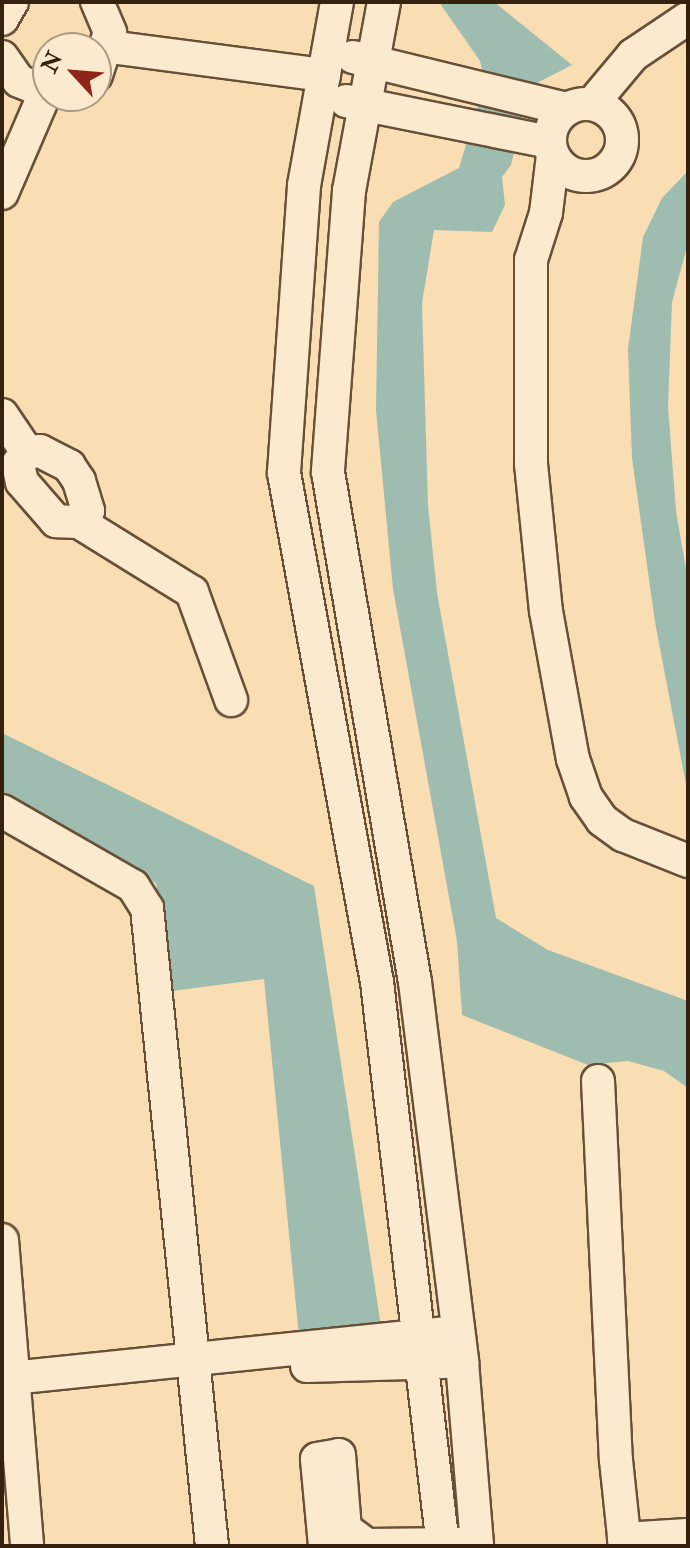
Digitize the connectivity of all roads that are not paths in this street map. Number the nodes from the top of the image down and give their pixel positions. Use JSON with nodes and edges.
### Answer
{"nodes":[{"id":1,"x":12,"y":2,"type":"edge"},
{"id":2,"x":97,"y":2,"type":"edge"},
{"id":3,"x":337,"y":2,"type":"edge"},
{"id":4,"x":381,"y":16,"type":"edge"},
{"id":5,"x":688,"y":18,"type":"edge"},
{"id":6,"x":2,"y":19,"type":"edge"},
{"id":7,"x":106,"y":32,"type":"edge"},
{"id":8,"x":2,"y":57,"type":"edge"},
{"id":9,"x":112,"y":61,"type":"edge"},
{"id":10,"x":372,"y":62,"type":"junction"},
{"id":11,"x":415,"y":70,"type":"junction"},
{"id":12,"x":324,"y":73,"type":"junction"},
{"id":13,"x":616,"y":77,"type":"junction"},
{"id":14,"x":32,"y":87,"type":"edge"},
{"id":15,"x":580,"y":106,"type":"junction"},
{"id":16,"x":364,"y":107,"type":"junction"},
{"id":17,"x":400,"y":108,"type":"junction"},
{"id":18,"x":38,"y":112,"type":"edge"},
{"id":19,"x":621,"y":127,"type":"junction"},
{"id":20,"x":542,"y":145,"type":"junction"},
{"id":21,"x":357,"y":147,"type":"junction"},
{"id":22,"x":594,"y":176,"type":"junction"},
{"id":23,"x":2,"y":193,"type":"edge"},
{"id":24,"x":546,"y":213,"type":"junction"},
{"id":25,"x":2,"y":415,"type":"edge"},
{"id":26,"x":27,"y":452,"type":"junction"},
{"id":27,"x":79,"y":522,"type":"junction"},
{"id":28,"x":231,"y":700,"type":"dead end"},
{"id":29,"x":2,"y":811,"type":"edge"},
{"id":30,"x":688,"y":861,"type":"edge"},
{"id":31,"x":598,"y":1081,"type":"dead end"},
{"id":32,"x":2,"y":1240,"type":"edge"},
{"id":33,"x":422,"y":1348,"type":"junction"},
{"id":34,"x":460,"y":1348,"type":"junction"},
{"id":35,"x":196,"y":1369,"type":"junction"},
{"id":36,"x":6,"y":1378,"type":"edge"},
{"id":37,"x":688,"y":1535,"type":"edge"},
{"id":38,"x":624,"y":1543,"type":"edge"},
{"id":39,"x":443,"y":1544,"type":"edge"},
{"id":40,"x":367,"y":1545,"type":"edge"},
{"id":41,"x":27,"y":1546,"type":"edge"},
{"id":42,"x":212,"y":1546,"type":"edge"},
{"id":43,"x":325,"y":1546,"type":"edge"},
{"id":44,"x":477,"y":1546,"type":"edge"}],
"edges":[{"from":1,"to":6,"type":"street"},
{"from":2,"to":7,"type":"street"},
{"from":3,"to":12,"type":"street"},
{"from":4,"to":10,"type":"street"},
{"from":4,"to":11,"type":"street"},
{"from":5,"to":13,"type":"street"},
{"from":8,"to":14,"type":"street"},
{"from":9,"to":12,"type":"street"},
{"from":10,"to":11,"type":"street"},
{"from":10,"to":12,"type":"street"},
{"from":10,"to":16,"type":"street"},
{"from":11,"to":15,"type":"street"},
{"from":12,"to":16,"type":"street"},
{"from":12,"to":33,"type":"street"},
{"from":13,"to":15,"type":"street"},
{"from":13,"to":19,"type":"street"},
{"from":15,"to":19,"type":"street"},
{"from":15,"to":20,"type":"street"},
{"from":16,"to":17,"type":"street"},
{"from":16,"to":21,"type":"street"},
{"from":17,"to":20,"type":"street"},
{"from":17,"to":21,"type":"street"},
{"from":18,"to":23,"type":"street"},
{"from":19,"to":22,"type":"street"},
{"from":20,"to":22,"type":"street"},
{"from":20,"to":24,"type":"street"},
{"from":21,"to":34,"type":"street"},
{"from":22,"to":24,"type":"street"},
{"from":24,"to":30,"type":"street"},
{"from":25,"to":26,"type":"street"},
{"from":26,"to":27,"type":"street"},
{"from":26,"to":27,"type":"street"},
{"from":27,"to":28,"type":"street"},
{"from":29,"to":35,"type":"street"},
{"from":31,"to":38,"type":"street"},
{"from":32,"to":36,"type":"street"},
{"from":33,"to":34,"type":"street"},
{"from":33,"to":35,"type":"street"},
{"from":33,"to":39,"type":"street"},
{"from":34,"to":44,"type":"street"},
{"from":35,"to":36,"type":"street"},
{"from":35,"to":42,"type":"street"},
{"from":36,"to":41,"type":"street"},
{"from":37,"to":38,"type":"street"},
{"from":39,"to":40,"type":"street"},
{"from":39,"to":44,"type":"street"},
{"from":40,"to":43,"type":"street"}]}
